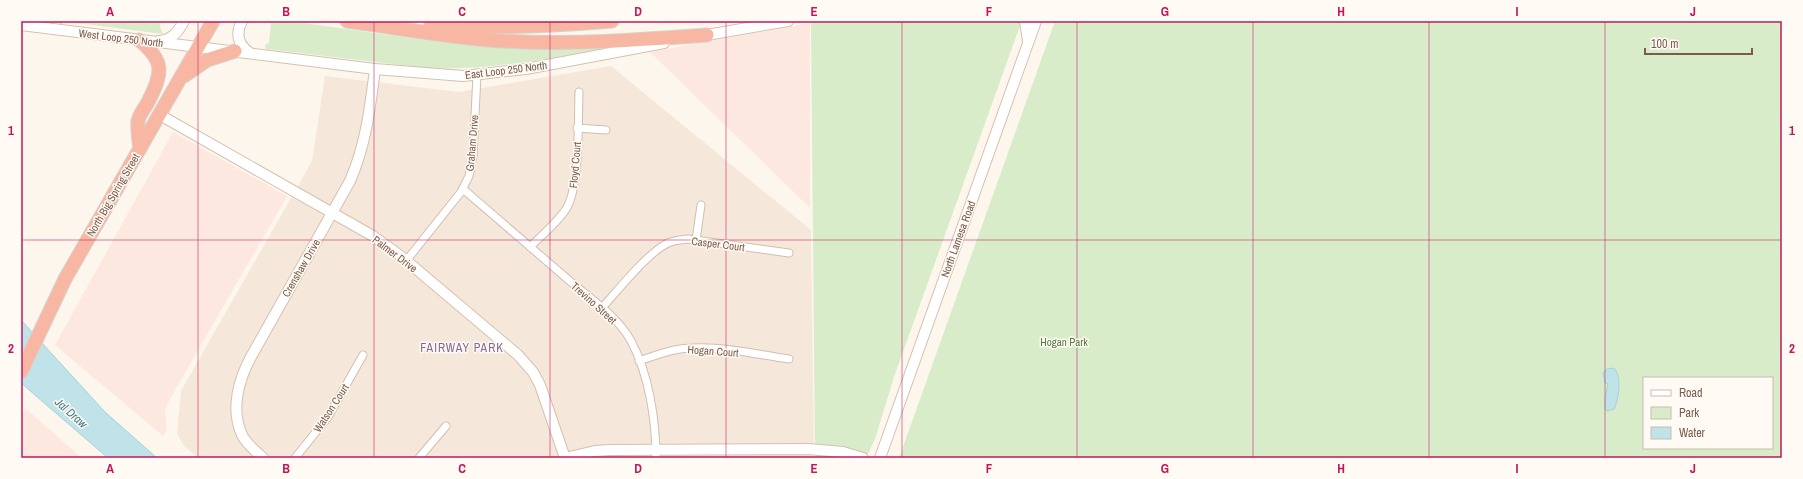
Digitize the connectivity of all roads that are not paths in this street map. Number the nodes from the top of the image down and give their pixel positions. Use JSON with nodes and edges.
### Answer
{"nodes":[{"id":1,"x":184,"y":21,"type":"edge"},
{"id":2,"x":213,"y":21,"type":"edge"},
{"id":3,"x":242,"y":21,"type":"edge"},
{"id":4,"x":347,"y":21,"type":"edge"},
{"id":5,"x":351,"y":21,"type":"edge"},
{"id":6,"x":612,"y":21,"type":"edge"},
{"id":7,"x":788,"y":21,"type":"edge"},
{"id":8,"x":1025,"y":21,"type":"edge"},
{"id":9,"x":1036,"y":21,"type":"edge"},
{"id":10,"x":1041,"y":21,"type":"edge"},
{"id":11,"x":21,"y":25,"type":"edge"},
{"id":12,"x":707,"y":35,"type":"junction"},
{"id":13,"x":139,"y":40,"type":"junction"},
{"id":14,"x":155,"y":42,"type":"junction"},
{"id":15,"x":1028,"y":44,"type":"junction"},
{"id":16,"x":198,"y":47,"type":"junction"},
{"id":17,"x":235,"y":51,"type":"junction"},
{"id":18,"x":250,"y":53,"type":"junction"},
{"id":19,"x":375,"y":69,"type":"junction"},
{"id":20,"x":476,"y":75,"type":"junction"},
{"id":21,"x":178,"y":81,"type":"junction"},
{"id":22,"x":579,"y":92,"type":"dead end"},
{"id":23,"x":160,"y":115,"type":"junction"},
{"id":24,"x":577,"y":128,"type":"junction"},
{"id":25,"x":606,"y":130,"type":"dead end"},
{"id":26,"x":140,"y":149,"type":"junction"},
{"id":27,"x":463,"y":189,"type":"junction"},
{"id":28,"x":701,"y":205,"type":"dead end"},
{"id":29,"x":332,"y":213,"type":"junction"},
{"id":30,"x":696,"y":240,"type":"junction"},
{"id":31,"x":530,"y":247,"type":"junction"},
{"id":32,"x":789,"y":253,"type":"dead end"},
{"id":33,"x":406,"y":261,"type":"junction"},
{"id":34,"x":602,"y":308,"type":"junction"},
{"id":35,"x":364,"y":354,"type":"dead end"},
{"id":36,"x":789,"y":359,"type":"dead end"},
{"id":37,"x":639,"y":361,"type":"junction"},
{"id":38,"x":21,"y":372,"type":"edge"},
{"id":39,"x":446,"y":426,"type":"dead end"},
{"id":40,"x":656,"y":454,"type":"edge"},
{"id":41,"x":263,"y":458,"type":"edge"},
{"id":42,"x":295,"y":458,"type":"edge"},
{"id":43,"x":419,"y":458,"type":"edge"},
{"id":44,"x":565,"y":458,"type":"edge"},
{"id":45,"x":863,"y":458,"type":"edge"},
{"id":46,"x":880,"y":458,"type":"edge"}],
"edges":[{"from":1,"to":14,"type":"main road"},
{"from":2,"to":16,"type":"highway","name":"North Big Spring Street"},
{"from":3,"to":18,"type":"main road"},
{"from":4,"to":12,"type":"highway"},
{"from":5,"to":6,"type":"highway"},
{"from":7,"to":12,"type":"main road","name":"East Loop 250 North"},
{"from":8,"to":15,"type":"main road"},
{"from":9,"to":15,"type":"main road","name":"North Lamesa Road"},
{"from":10,"to":15,"type":"main road"},
{"from":11,"to":13,"type":"main road","name":"West Loop 250 North"},
{"from":12,"to":20,"type":"main road","name":"East Loop 250 North"},
{"from":13,"to":14,"type":"main road","name":"West Loop 250 North"},
{"from":13,"to":26,"type":"highway"},
{"from":14,"to":16,"type":"main road","name":"West Loop 250 North"},
{"from":15,"to":46,"type":"main road","name":"North Lamesa Road"},
{"from":16,"to":17,"type":"main road","name":"East Loop 250 North"},
{"from":16,"to":21,"type":"highway","name":"North Big Spring Street"},
{"from":17,"to":18,"type":"main road","name":"East Loop 250 North"},
{"from":17,"to":21,"type":"highway"},
{"from":18,"to":19,"type":"main road","name":"East Loop 250 North"},
{"from":19,"to":20,"type":"main road","name":"East Loop 250 North"},
{"from":19,"to":29,"type":"main road","name":"Crenshaw Drive"},
{"from":20,"to":27,"type":"street","name":"Graham Drive"},
{"from":21,"to":23,"type":"highway","name":"North Big Spring Street"},
{"from":22,"to":24,"type":"street","name":"Floyd Court"},
{"from":23,"to":26,"type":"highway","name":"North Big Spring Street"},
{"from":23,"to":29,"type":"main road","name":"Palmer Drive"},
{"from":24,"to":25,"type":"street"},
{"from":24,"to":31,"type":"street","name":"Floyd Court"},
{"from":26,"to":38,"type":"highway","name":"North Big Spring Street"},
{"from":27,"to":31,"type":"street","name":"Trevino Street"},
{"from":27,"to":33,"type":"street","name":"Graham Drive"},
{"from":28,"to":30,"type":"street"},
{"from":29,"to":33,"type":"main road","name":"Palmer Drive"},
{"from":29,"to":41,"type":"main road","name":"Crenshaw Drive"},
{"from":30,"to":32,"type":"street","name":"Casper Court"},
{"from":30,"to":34,"type":"street","name":"Casper Court"},
{"from":31,"to":34,"type":"street","name":"Trevino Street"},
{"from":33,"to":44,"type":"main road","name":"Palmer Drive"},
{"from":34,"to":37,"type":"street","name":"Trevino Street"},
{"from":35,"to":42,"type":"street","name":"Watson Court"},
{"from":36,"to":37,"type":"street","name":"Hogan Court"},
{"from":37,"to":40,"type":"street","name":"Trevino Street"},
{"from":39,"to":43,"type":"street"},
{"from":40,"to":44,"type":"main road"},
{"from":40,"to":45,"type":"main road"}]}
